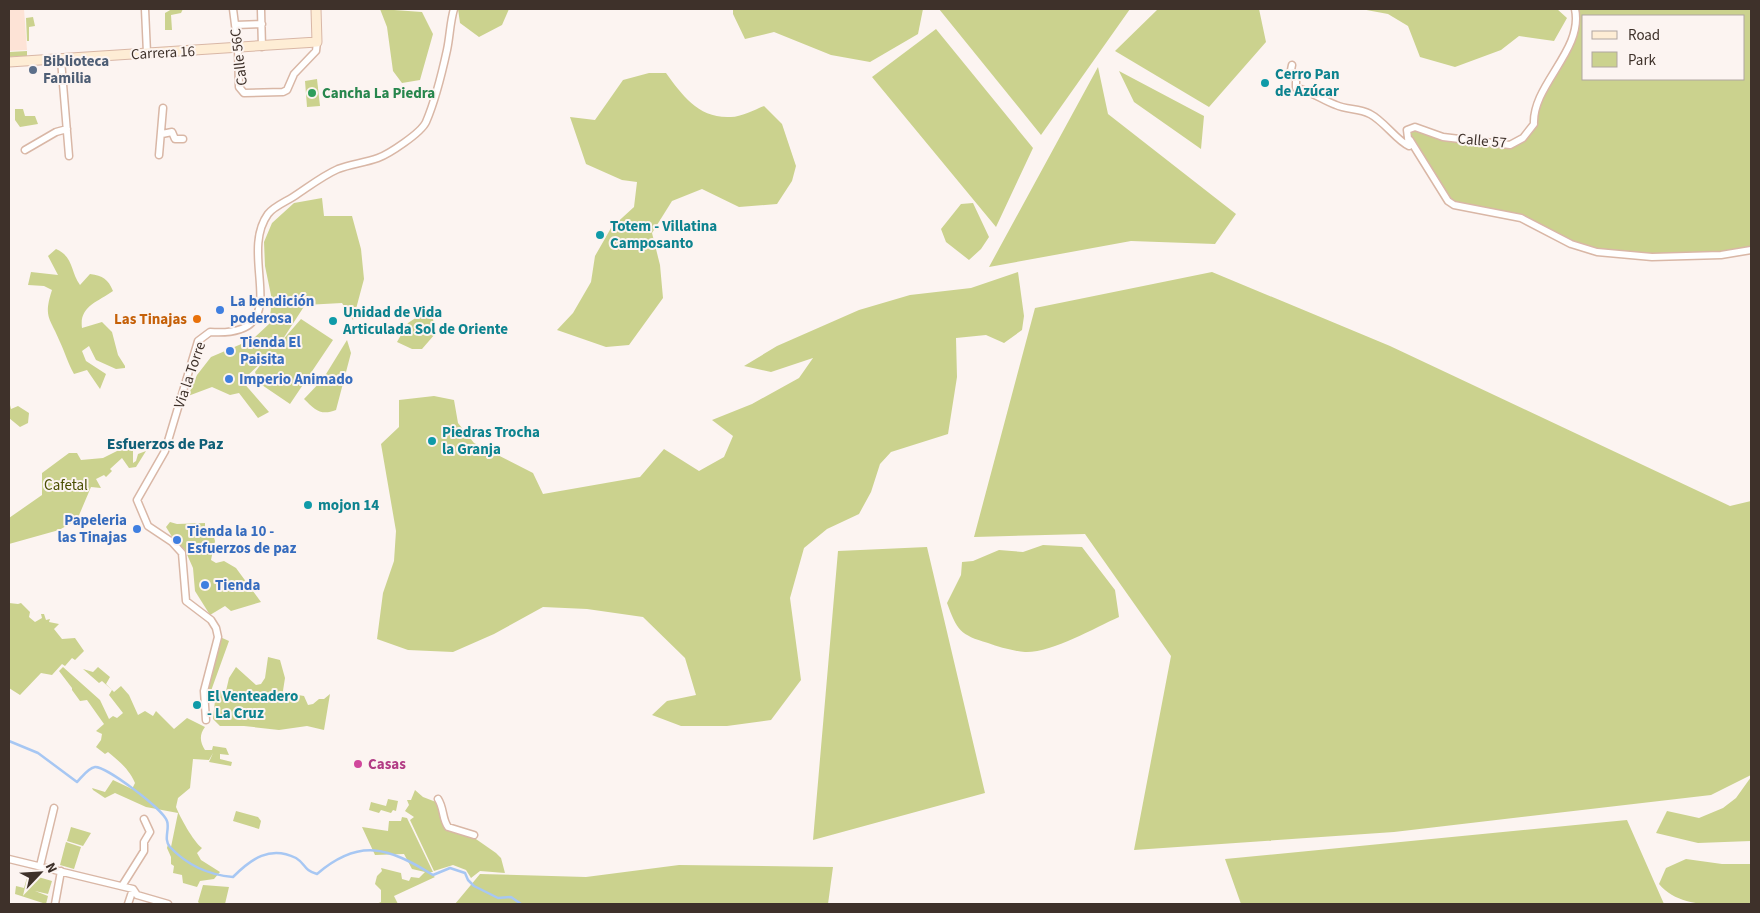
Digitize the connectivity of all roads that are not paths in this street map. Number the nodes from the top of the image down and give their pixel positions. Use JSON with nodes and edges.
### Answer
{"nodes":[{"id":1,"x":145,"y":9,"type":"edge"},
{"id":2,"x":233,"y":9,"type":"edge"},
{"id":3,"x":316,"y":9,"type":"edge"},
{"id":4,"x":454,"y":9,"type":"edge"},
{"id":5,"x":1575,"y":9,"type":"edge"},
{"id":6,"x":260,"y":10,"type":"dead end"},
{"id":7,"x":262,"y":24,"type":"junction"},
{"id":8,"x":235,"y":25,"type":"junction"},
{"id":9,"x":317,"y":42,"type":"junction"},
{"id":10,"x":262,"y":47,"type":"junction"},
{"id":11,"x":238,"y":48,"type":"junction"},
{"id":12,"x":147,"y":53,"type":"junction"},
{"id":13,"x":61,"y":60,"type":"junction"},
{"id":14,"x":9,"y":62,"type":"edge"},
{"id":15,"x":1292,"y":65,"type":"dead end"},
{"id":16,"x":162,"y":108,"type":"dead end"},
{"id":17,"x":67,"y":129,"type":"junction"},
{"id":18,"x":161,"y":137,"type":"junction"},
{"id":19,"x":1408,"y":137,"type":"junction"},
{"id":20,"x":183,"y":139,"type":"dead end"},
{"id":21,"x":169,"y":146,"type":"dead end"},
{"id":22,"x":25,"y":150,"type":"dead end"},
{"id":23,"x":159,"y":155,"type":"dead end"},
{"id":24,"x":69,"y":156,"type":"dead end"},
{"id":25,"x":1751,"y":250,"type":"edge"},
{"id":26,"x":206,"y":720,"type":"dead end"},
{"id":27,"x":438,"y":799,"type":"dead end"},
{"id":28,"x":54,"y":808,"type":"dead end"},
{"id":29,"x":144,"y":819,"type":"dead end"},
{"id":30,"x":474,"y":835,"type":"dead end"},
{"id":31,"x":9,"y":859,"type":"edge"},
{"id":32,"x":40,"y":866,"type":"junction"},
{"id":33,"x":62,"y":871,"type":"junction"},
{"id":34,"x":122,"y":886,"type":"junction"},
{"id":35,"x":133,"y":889,"type":"junction"},
{"id":36,"x":55,"y":904,"type":"edge"},
{"id":37,"x":128,"y":904,"type":"edge"},
{"id":38,"x":168,"y":904,"type":"edge"}],
"edges":[{"from":1,"to":12,"type":"street"},
{"from":2,"to":8,"type":"street","name":"Calle 56C"},
{"from":3,"to":9,"type":"street"},
{"from":4,"to":26,"type":"street","name":"Via la Torre"},
{"from":5,"to":19,"type":"street","name":"Calle 57"},
{"from":6,"to":7,"type":"street"},
{"from":7,"to":8,"type":"street"},
{"from":7,"to":10,"type":"street"},
{"from":8,"to":11,"type":"street","name":"Calle 56C"},
{"from":9,"to":10,"type":"street","name":"Carrera 16"},
{"from":9,"to":11,"type":"street","name":"Calle 56C"},
{"from":10,"to":11,"type":"street","name":"Carrera 16"},
{"from":11,"to":12,"type":"street","name":"Carrera 16"},
{"from":12,"to":13,"type":"street","name":"Carrera 16"},
{"from":13,"to":14,"type":"street","name":"Carrera 16"},
{"from":13,"to":17,"type":"street"},
{"from":15,"to":19,"type":"street"},
{"from":16,"to":18,"type":"street"},
{"from":17,"to":22,"type":"street"},
{"from":17,"to":24,"type":"street"},
{"from":18,"to":20,"type":"street"},
{"from":18,"to":21,"type":"street"},
{"from":18,"to":23,"type":"street"},
{"from":19,"to":25,"type":"street"},
{"from":27,"to":30,"type":"street"},
{"from":28,"to":32,"type":"street"},
{"from":29,"to":34,"type":"street"},
{"from":31,"to":32,"type":"street"},
{"from":32,"to":33,"type":"street"},
{"from":33,"to":34,"type":"street"},
{"from":33,"to":36,"type":"street"},
{"from":34,"to":35,"type":"street"},
{"from":35,"to":37,"type":"street"},
{"from":35,"to":38,"type":"street"}]}
